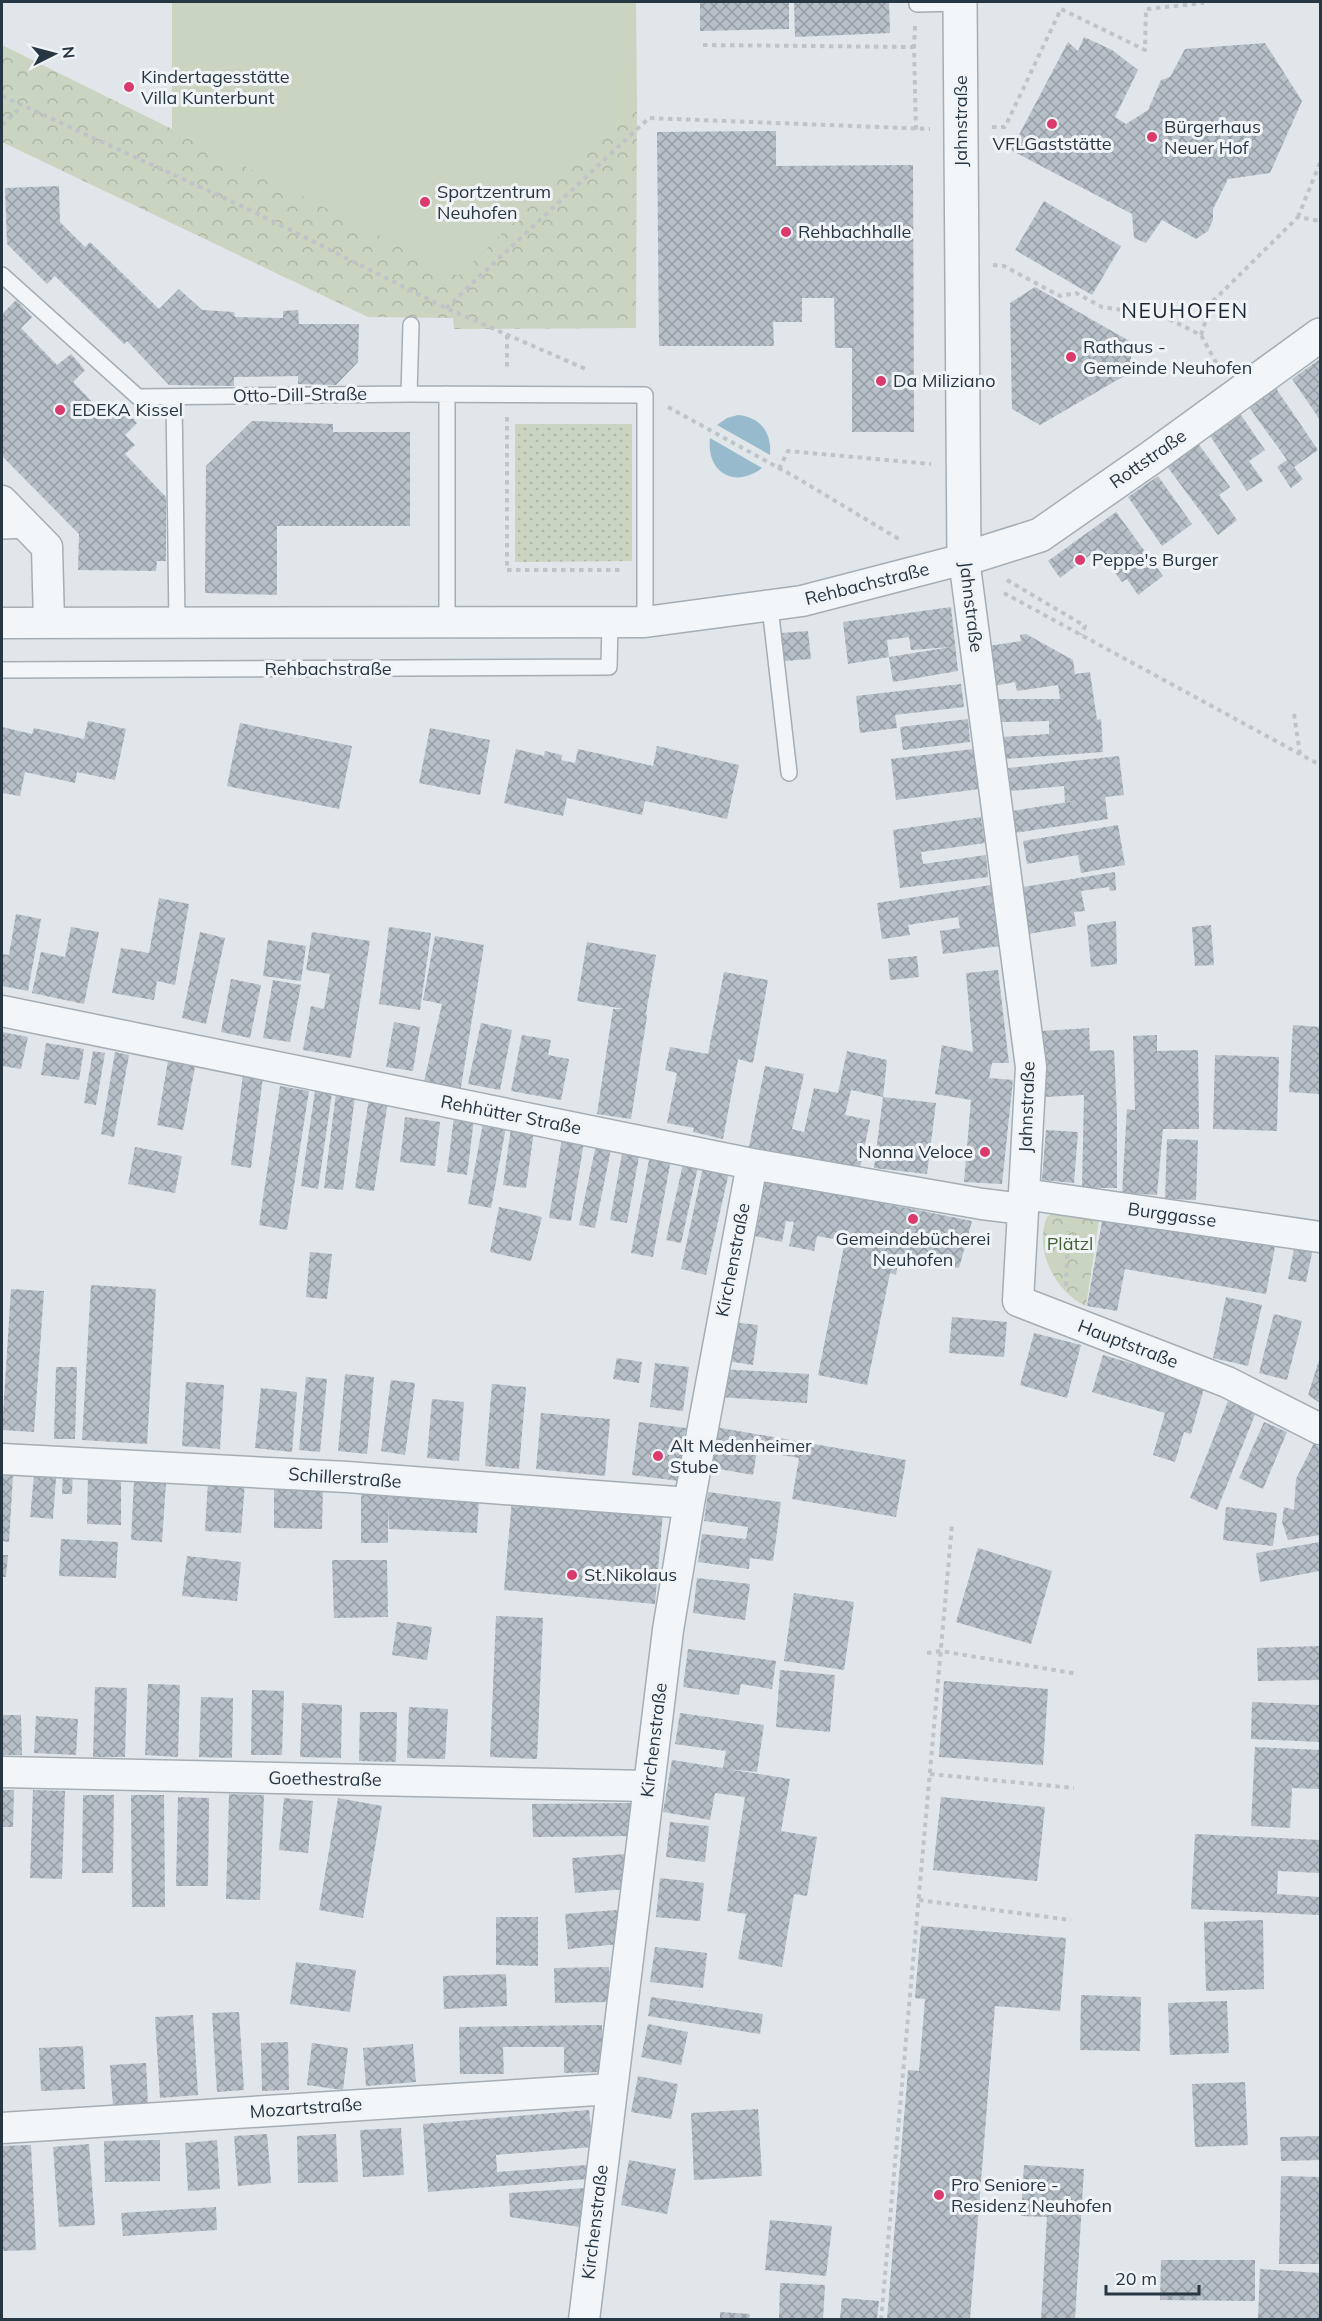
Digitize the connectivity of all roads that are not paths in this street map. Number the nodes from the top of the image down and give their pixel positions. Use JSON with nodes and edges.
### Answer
{"nodes":[{"id":1,"x":960,"y":2,"type":"edge"},
{"id":2,"x":917,"y":4,"type":"dead end"},
{"id":3,"x":2,"y":274,"type":"edge"},
{"id":4,"x":411,"y":325,"type":"dead end"},
{"id":5,"x":1320,"y":335,"type":"edge"},
{"id":6,"x":409,"y":394,"type":"junction"},
{"id":7,"x":447,"y":394,"type":"junction"},
{"id":8,"x":174,"y":397,"type":"junction"},
{"id":9,"x":2,"y":501,"type":"edge"},
{"id":10,"x":2,"y":531,"type":"edge"},
{"id":11,"x":31,"y":531,"type":"junction"},
{"id":12,"x":964,"y":559,"type":"junction"},
{"id":13,"x":770,"y":607,"type":"junction"},
{"id":14,"x":2,"y":622,"type":"edge"},
{"id":15,"x":610,"y":622,"type":"junction"},
{"id":16,"x":645,"y":622,"type":"junction"},
{"id":17,"x":49,"y":623,"type":"junction"},
{"id":18,"x":177,"y":623,"type":"junction"},
{"id":19,"x":447,"y":623,"type":"junction"},
{"id":20,"x":2,"y":670,"type":"edge"},
{"id":21,"x":789,"y":773,"type":"dead end"},
{"id":22,"x":2,"y":1011,"type":"edge"},
{"id":23,"x":752,"y":1164,"type":"junction"},
{"id":24,"x":1024,"y":1201,"type":"junction"},
{"id":25,"x":1320,"y":1237,"type":"edge"},
{"id":26,"x":1320,"y":1429,"type":"edge"},
{"id":27,"x":2,"y":1459,"type":"edge"},
{"id":28,"x":689,"y":1503,"type":"junction"},
{"id":29,"x":2,"y":1772,"type":"edge"},
{"id":30,"x":648,"y":1786,"type":"junction"},
{"id":31,"x":611,"y":2089,"type":"junction"},
{"id":32,"x":2,"y":2128,"type":"edge"},
{"id":33,"x":584,"y":2319,"type":"edge"}],
"edges":[{"from":1,"to":2,"type":"lane"},
{"from":1,"to":12,"type":"street","name":"Jahnstraße"},
{"from":3,"to":8,"type":"lane","name":"Otto-Dill-Straße"},
{"from":4,"to":6,"type":"lane"},
{"from":5,"to":12,"type":"street","name":"Rottstraße"},
{"from":6,"to":7,"type":"lane","name":"Otto-Dill-Straße"},
{"from":6,"to":8,"type":"lane","name":"Otto-Dill-Straße"},
{"from":7,"to":16,"type":"lane","name":"Otto-Dill-Straße"},
{"from":7,"to":19,"type":"lane"},
{"from":8,"to":18,"type":"lane"},
{"from":9,"to":11,"type":"street"},
{"from":10,"to":11,"type":"lane"},
{"from":11,"to":17,"type":"street"},
{"from":12,"to":13,"type":"street","name":"Rehbachstraße"},
{"from":12,"to":24,"type":"street","name":"Jahnstraße"},
{"from":13,"to":16,"type":"street","name":"Rehbachstraße"},
{"from":13,"to":21,"type":"lane"},
{"from":14,"to":17,"type":"street","name":"Rehbachstraße"},
{"from":15,"to":16,"type":"street","name":"Rehbachstraße"},
{"from":15,"to":19,"type":"street","name":"Rehbachstraße"},
{"from":15,"to":20,"type":"lane","name":"Rehbachstraße"},
{"from":17,"to":18,"type":"street","name":"Rehbachstraße"},
{"from":18,"to":19,"type":"street","name":"Rehbachstraße"},
{"from":22,"to":23,"type":"street","name":"Rehhütter Straße"},
{"from":23,"to":24,"type":"street","name":"Rehhütter Straße"},
{"from":23,"to":28,"type":"street","name":"Kirchenstraße"},
{"from":24,"to":25,"type":"street","name":"Burggasse"},
{"from":24,"to":26,"type":"street","name":"Hauptstraße"},
{"from":27,"to":28,"type":"street","name":"Schillerstraße"},
{"from":28,"to":30,"type":"street","name":"Kirchenstraße"},
{"from":29,"to":30,"type":"street","name":"Goethestraße"},
{"from":30,"to":31,"type":"street","name":"Kirchenstraße"},
{"from":31,"to":32,"type":"street","name":"Mozartstraße"},
{"from":31,"to":33,"type":"street","name":"Kirchenstraße"}]}
